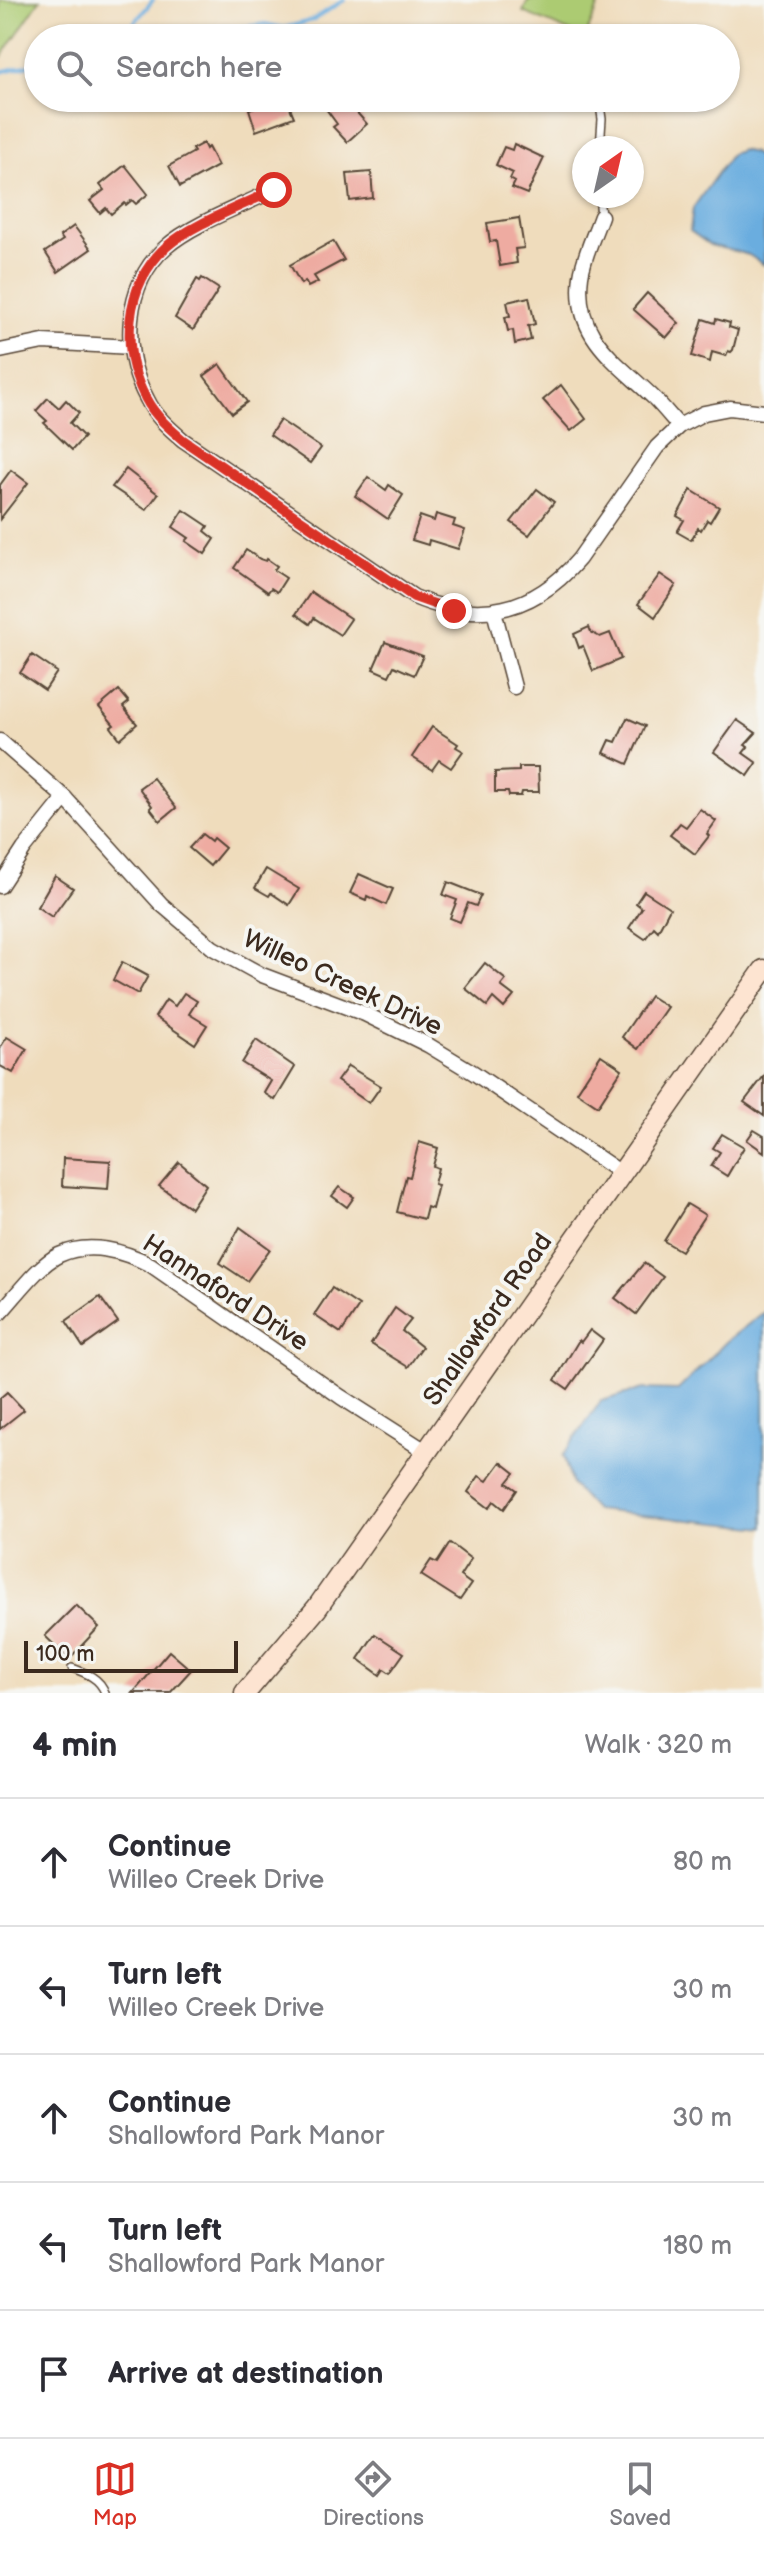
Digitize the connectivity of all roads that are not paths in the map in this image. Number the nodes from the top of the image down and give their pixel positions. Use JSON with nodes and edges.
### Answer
{"nodes":[{"id":1,"x":601,"y":112,"type":"edge"},
{"id":2,"x":601,"y":136,"type":"edge"},
{"id":3,"x":274,"y":190,"type":"dead end"},
{"id":4,"x":600,"y":208,"type":"edge"},
{"id":5,"x":601,"y":216,"type":"joint"},
{"id":6,"x":131,"y":347,"type":"junction"},
{"id":7,"x":0,"y":351,"type":"edge"},
{"id":8,"x":764,"y":412,"type":"edge"},
{"id":9,"x":679,"y":426,"type":"junction"},
{"id":10,"x":494,"y":611,"type":"junction"},
{"id":11,"x":514,"y":687,"type":"dead end"},
{"id":12,"x":0,"y":741,"type":"edge"},
{"id":13,"x":65,"y":798,"type":"junction"},
{"id":14,"x":0,"y":886,"type":"edge"},
{"id":15,"x":764,"y":970,"type":"edge"},
{"id":16,"x":621,"y":1173,"type":"junction"},
{"id":17,"x":0,"y":1313,"type":"edge"},
{"id":18,"x":427,"y":1452,"type":"junction"},
{"id":19,"x":72,"y":1668,"type":"dead end"},
{"id":20,"x":105,"y":1693,"type":"edge"},
{"id":21,"x":245,"y":1693,"type":"edge"}],
"edges":[{"from":1,"to":2,"type":"lane"},
{"from":3,"to":6,"type":"street"},
{"from":4,"to":5,"type":"lane"},
{"from":5,"to":9,"type":"street"},
{"from":6,"to":7,"type":"street"},
{"from":6,"to":10,"type":"street"},
{"from":8,"to":9,"type":"street"},
{"from":9,"to":10,"type":"street"},
{"from":10,"to":11,"type":"street"},
{"from":12,"to":13,"type":"street","name":"Willeo Creek Drive"},
{"from":13,"to":14,"type":"street"},
{"from":13,"to":16,"type":"street","name":"Willeo Creek Drive"},
{"from":15,"to":16,"type":"street","name":"Shallowford Road"},
{"from":16,"to":18,"type":"street","name":"Shallowford Road"},
{"from":17,"to":18,"type":"street","name":"Hannaford Drive"},
{"from":18,"to":21,"type":"street","name":"Shallowford Road"},
{"from":19,"to":20,"type":"lane"}]}
